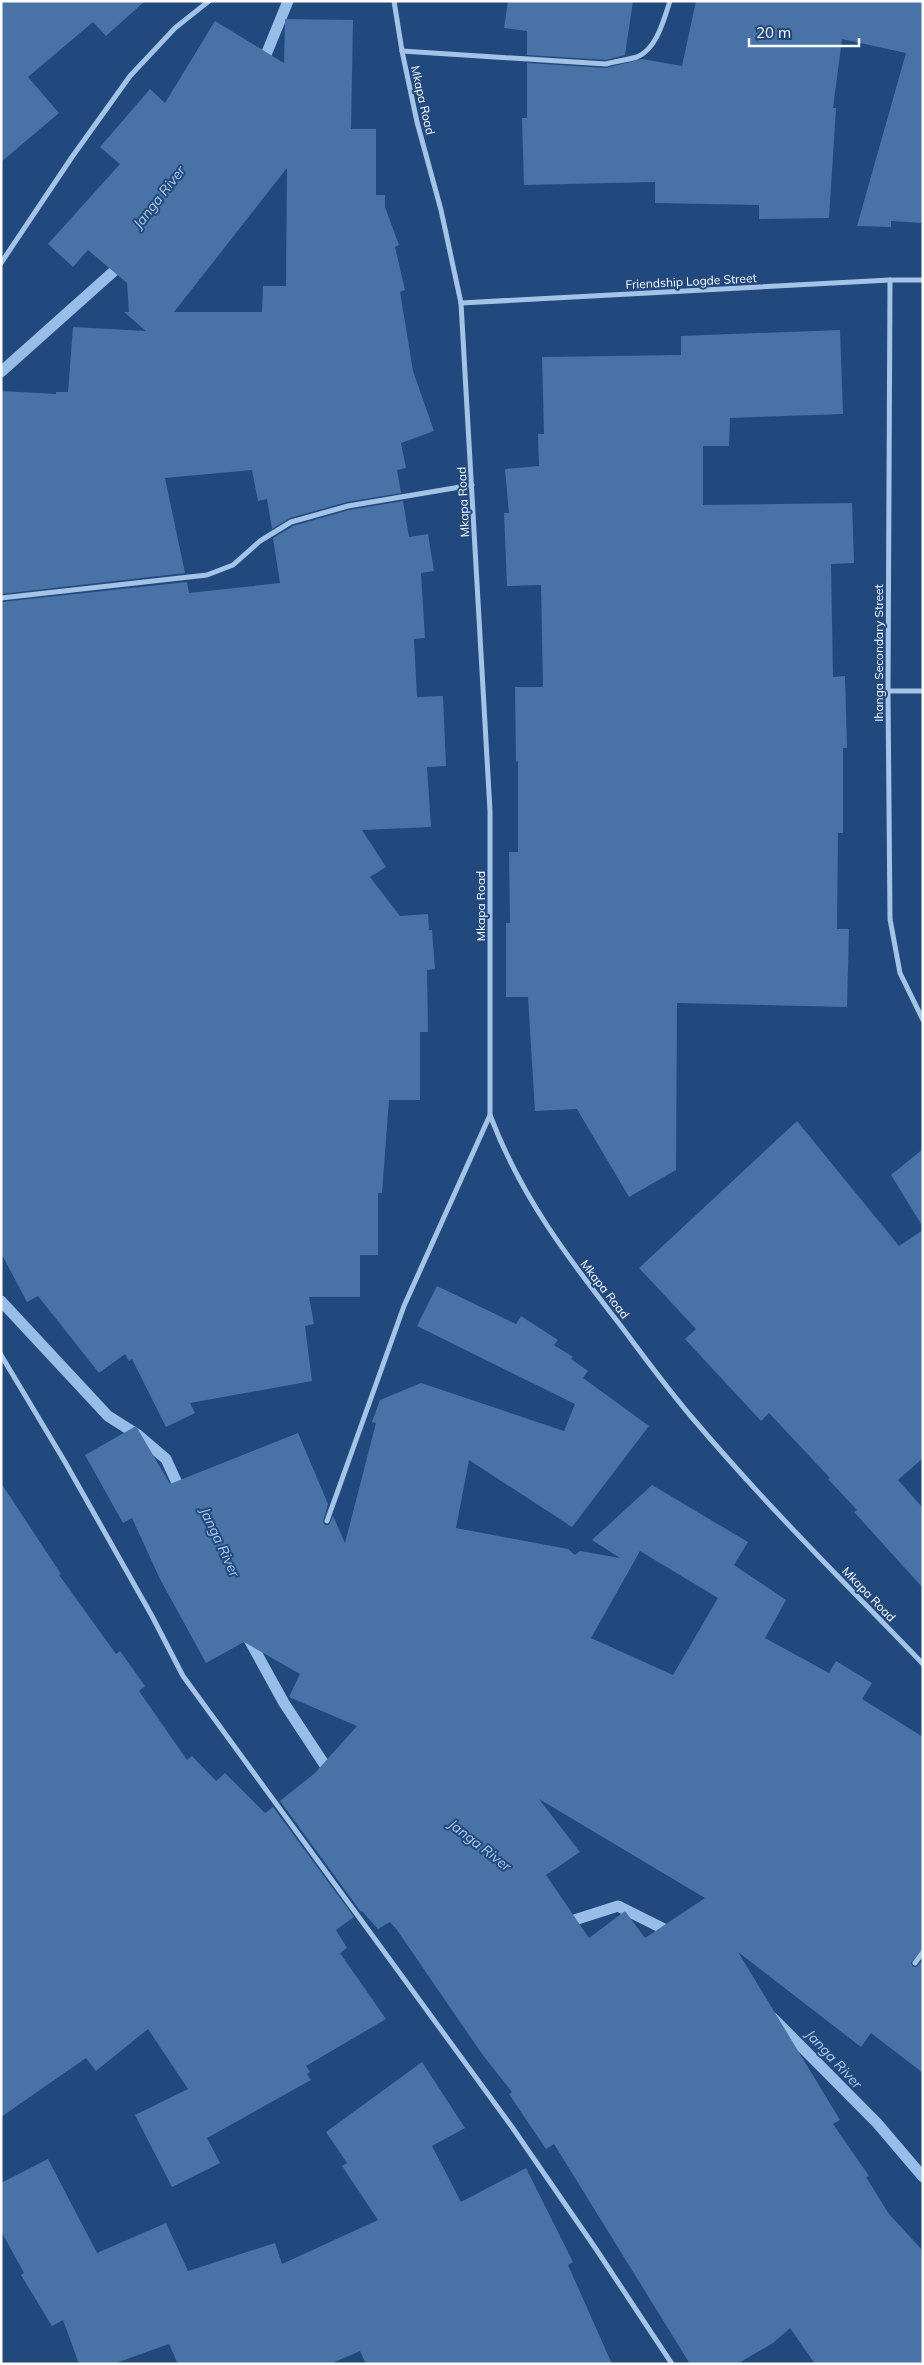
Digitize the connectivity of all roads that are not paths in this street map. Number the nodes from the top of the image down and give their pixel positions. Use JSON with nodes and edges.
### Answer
{"nodes":[{"id":1,"x":209,"y":1,"type":"edge"},
{"id":2,"x":394,"y":1,"type":"edge"},
{"id":3,"x":670,"y":1,"type":"edge"},
{"id":4,"x":402,"y":52,"type":"junction"},
{"id":5,"x":1,"y":263,"type":"edge"},
{"id":6,"x":890,"y":280,"type":"junction"},
{"id":7,"x":923,"y":280,"type":"edge"},
{"id":8,"x":461,"y":303,"type":"junction"},
{"id":9,"x":472,"y":485,"type":"junction"},
{"id":10,"x":1,"y":598,"type":"edge"},
{"id":11,"x":888,"y":691,"type":"junction"},
{"id":12,"x":923,"y":691,"type":"edge"},
{"id":13,"x":923,"y":1020,"type":"edge"},
{"id":14,"x":490,"y":1115,"type":"junction"},
{"id":15,"x":1,"y":1355,"type":"edge"},
{"id":16,"x":327,"y":1521,"type":"dead end"},
{"id":17,"x":923,"y":1664,"type":"edge"},
{"id":18,"x":923,"y":1952,"type":"edge"},
{"id":19,"x":915,"y":1963,"type":"dead end"},
{"id":20,"x":672,"y":2364,"type":"edge"}],
"edges":[{"from":1,"to":5,"type":"street"},
{"from":2,"to":4,"type":"street","name":"Mkapa Road"},
{"from":3,"to":4,"type":"street"},
{"from":4,"to":8,"type":"street","name":"Mkapa Road"},
{"from":6,"to":7,"type":"street","name":"Friendship Logde Street"},
{"from":6,"to":8,"type":"street","name":"Friendship Logde Street"},
{"from":6,"to":11,"type":"street","name":"Ihanga Secondary Street"},
{"from":8,"to":9,"type":"street","name":"Mkapa Road"},
{"from":9,"to":10,"type":"street"},
{"from":9,"to":14,"type":"street","name":"Mkapa Road"},
{"from":11,"to":12,"type":"street"},
{"from":11,"to":13,"type":"street","name":"Ihanga Secondary Street"},
{"from":14,"to":16,"type":"street"},
{"from":14,"to":17,"type":"street","name":"Mkapa Road"},
{"from":15,"to":20,"type":"street"},
{"from":18,"to":19,"type":"street"}]}
